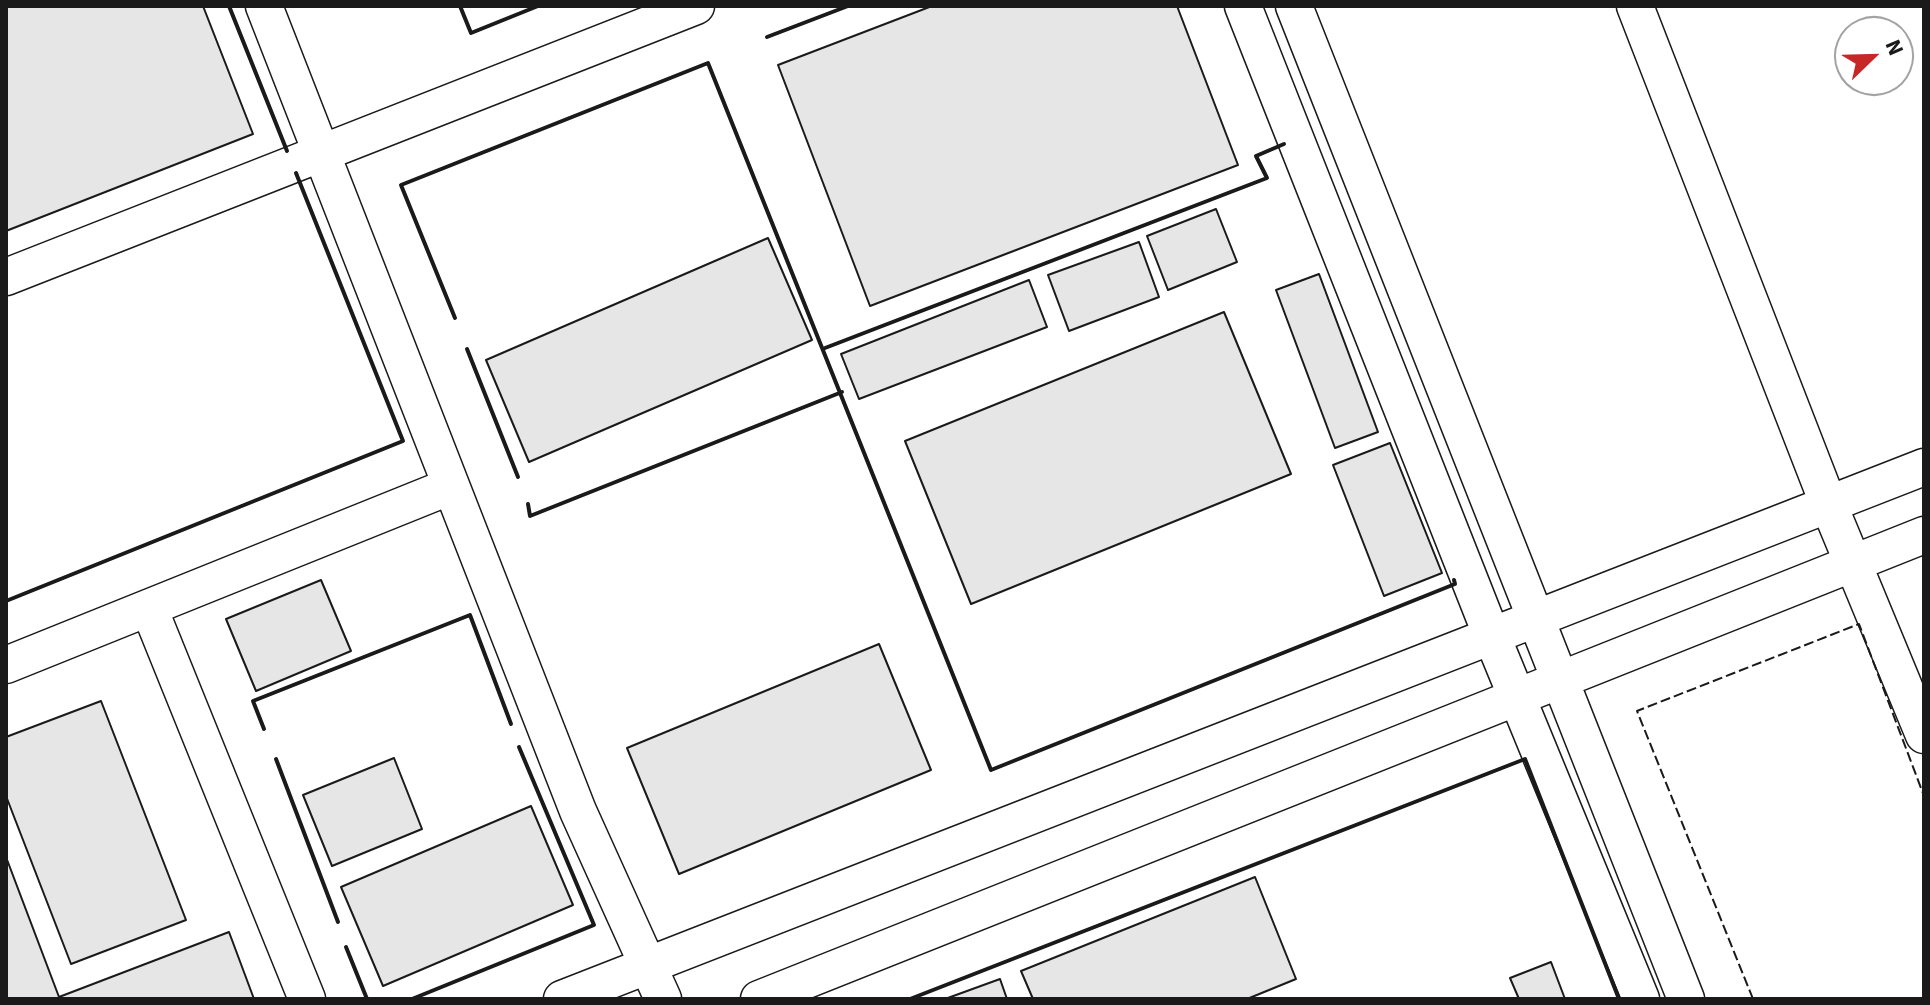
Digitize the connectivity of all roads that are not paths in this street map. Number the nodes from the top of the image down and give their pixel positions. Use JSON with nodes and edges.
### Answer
{"nodes":[{"id":1,"x":264,"y":6,"type":"edge"},
{"id":2,"x":696,"y":6,"type":"edge"},
{"id":3,"x":1243,"y":6,"type":"edge"},
{"id":4,"x":1294,"y":6,"type":"edge"},
{"id":5,"x":1635,"y":6,"type":"edge"},
{"id":6,"x":321,"y":151,"type":"junction"},
{"id":7,"x":6,"y":277,"type":"edge"},
{"id":8,"x":1924,"y":467,"type":"edge"},
{"id":9,"x":451,"y":486,"type":"junction"},
{"id":10,"x":1828,"y":503,"type":"junction"},
{"id":11,"x":1924,"y":535,"type":"edge"},
{"id":12,"x":1854,"y":563,"type":"junction"},
{"id":13,"x":149,"y":608,"type":"junction"},
{"id":14,"x":1537,"y":618,"type":"junction"},
{"id":15,"x":1491,"y":634,"type":"junction"},
{"id":16,"x":6,"y":665,"type":"edge"},
{"id":17,"x":1562,"y":681,"type":"junction"},
{"id":18,"x":1520,"y":697,"type":"junction"},
{"id":19,"x":1924,"y":735,"type":"edge"},
{"id":20,"x":649,"y":965,"type":"junction"},
{"id":21,"x":307,"y":999,"type":"edge"},
{"id":22,"x":562,"y":999,"type":"edge"},
{"id":23,"x":663,"y":999,"type":"edge"},
{"id":24,"x":759,"y":999,"type":"edge"},
{"id":25,"x":1641,"y":999,"type":"edge"},
{"id":26,"x":1686,"y":999,"type":"edge"}],
"edges":[{"from":1,"to":6,"type":"street"},
{"from":2,"to":6,"type":"street"},
{"from":3,"to":15,"type":"street"},
{"from":4,"to":14,"type":"street"},
{"from":5,"to":10,"type":"street"},
{"from":6,"to":7,"type":"street"},
{"from":6,"to":9,"type":"street"},
{"from":8,"to":10,"type":"street"},
{"from":9,"to":13,"type":"street"},
{"from":9,"to":20,"type":"street"},
{"from":10,"to":12,"type":"street"},
{"from":10,"to":14,"type":"street"},
{"from":11,"to":12,"type":"street"},
{"from":12,"to":17,"type":"street"},
{"from":12,"to":19,"type":"street"},
{"from":13,"to":16,"type":"street"},
{"from":13,"to":21,"type":"street"},
{"from":14,"to":15,"type":"street"},
{"from":14,"to":17,"type":"street"},
{"from":15,"to":18,"type":"street"},
{"from":15,"to":20,"type":"street"},
{"from":17,"to":18,"type":"street"},
{"from":17,"to":26,"type":"street"},
{"from":18,"to":24,"type":"street"},
{"from":18,"to":25,"type":"street"},
{"from":20,"to":22,"type":"street"},
{"from":20,"to":23,"type":"street"}]}
